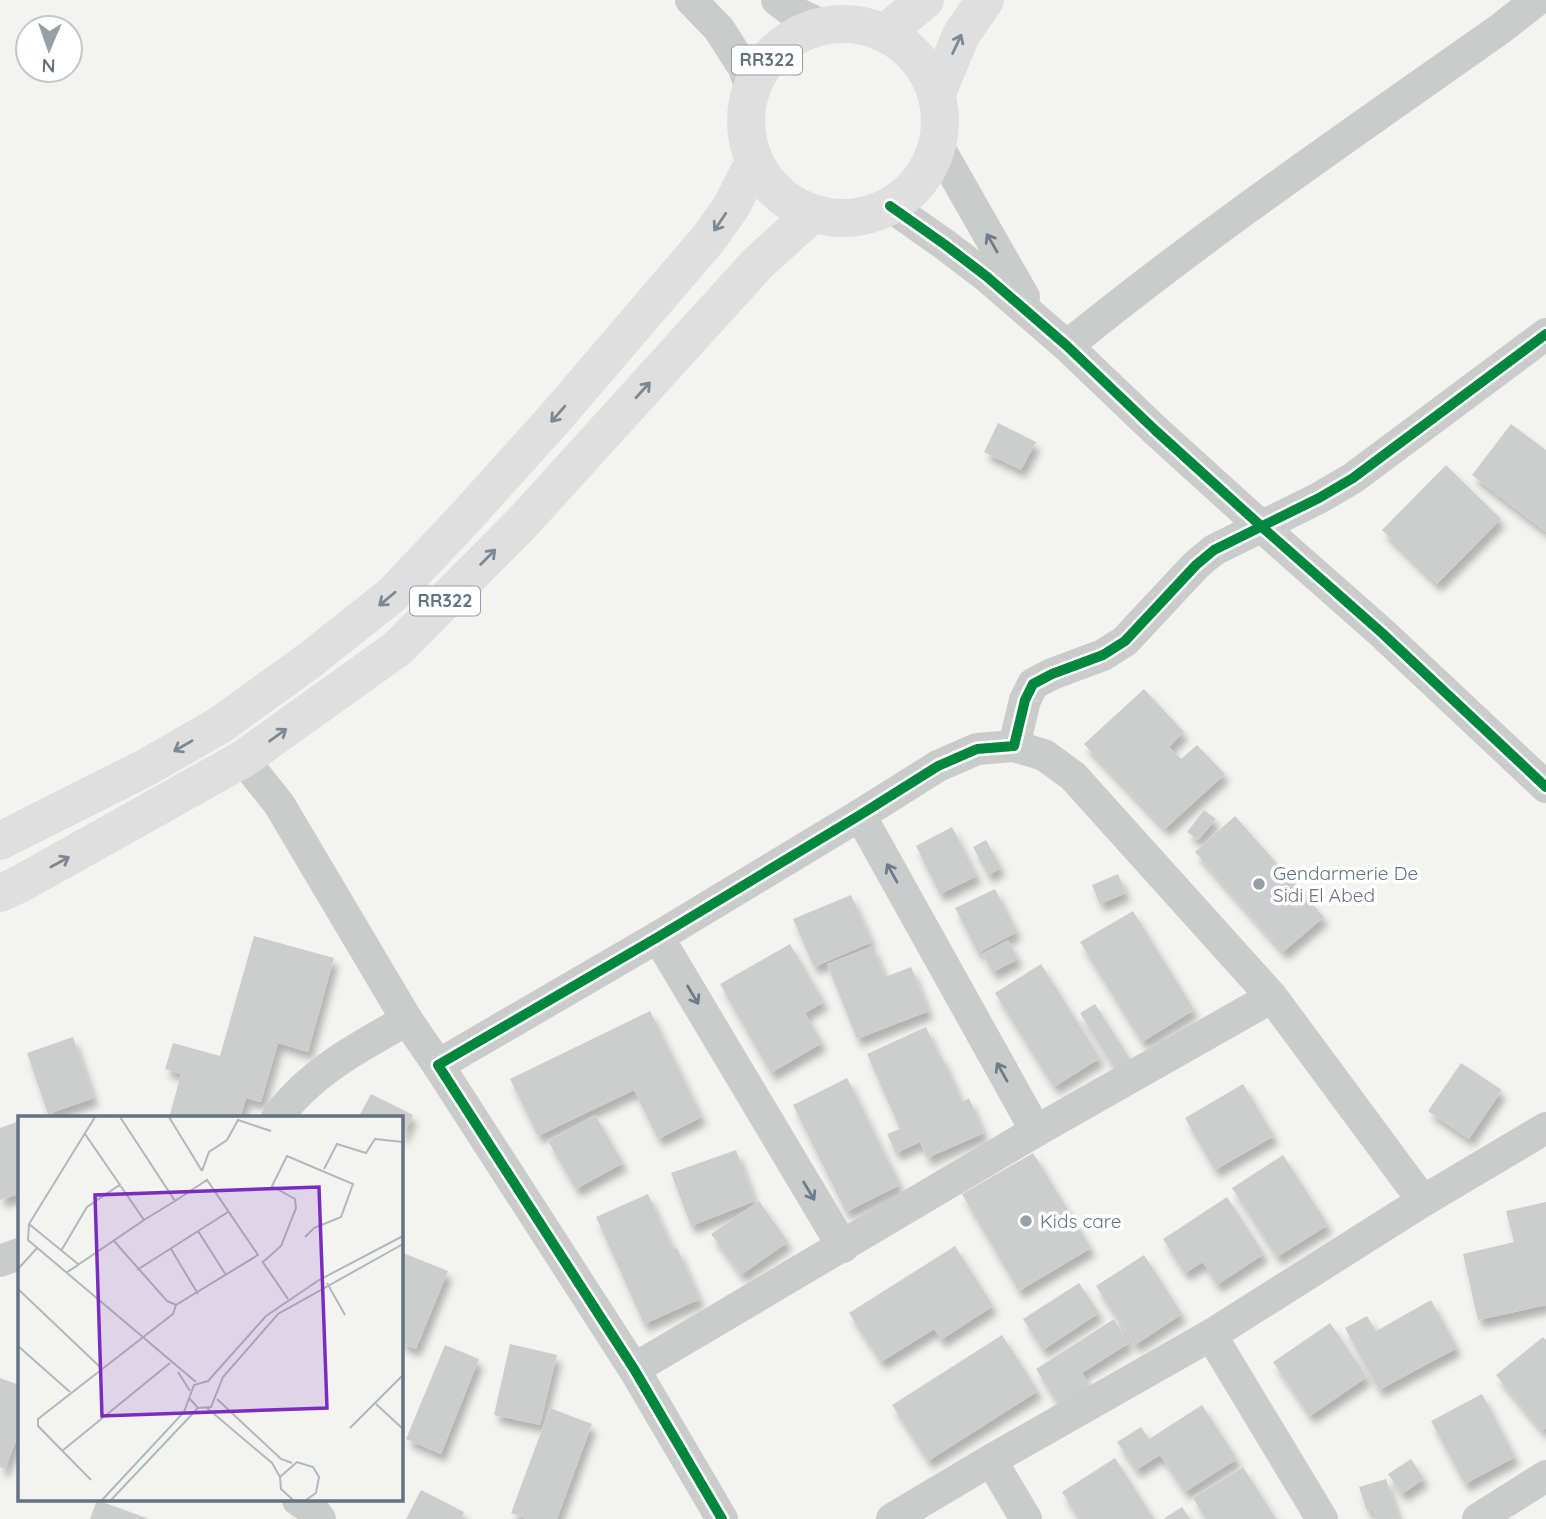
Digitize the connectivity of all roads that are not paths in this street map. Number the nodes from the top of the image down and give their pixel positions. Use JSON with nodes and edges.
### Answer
{"nodes":[{"id":1,"x":691,"y":0,"type":"edge"},
{"id":2,"x":777,"y":0,"type":"edge"},
{"id":3,"x":925,"y":0,"type":"edge"},
{"id":4,"x":985,"y":0,"type":"edge"},
{"id":5,"x":1537,"y":0,"type":"edge"},
{"id":6,"x":822,"y":25,"type":"junction"},
{"id":7,"x":885,"y":33,"type":"junction"},
{"id":8,"x":751,"y":90,"type":"junction"},
{"id":9,"x":936,"y":93,"type":"junction"},
{"id":10,"x":938,"y":146,"type":"junction"},
{"id":11,"x":754,"y":162,"type":"junction"},
{"id":12,"x":890,"y":206,"type":"junction"},
{"id":13,"x":812,"y":214,"type":"junction"},
{"id":14,"x":1040,"y":322,"type":"junction"},
{"id":15,"x":1546,"y":334,"type":"edge"},
{"id":16,"x":1067,"y":346,"type":"junction"},
{"id":17,"x":1262,"y":527,"type":"junction"},
{"id":18,"x":1014,"y":746,"type":"junction"},
{"id":19,"x":243,"y":760,"type":"junction"},
{"id":20,"x":1546,"y":787,"type":"edge"},
{"id":21,"x":860,"y":815,"type":"junction"},
{"id":22,"x":0,"y":841,"type":"edge"},
{"id":23,"x":0,"y":894,"type":"edge"},
{"id":24,"x":658,"y":937,"type":"junction"},
{"id":25,"x":1272,"y":996,"type":"junction"},
{"id":26,"x":407,"y":1020,"type":"junction"},
{"id":27,"x":438,"y":1065,"type":"junction"},
{"id":28,"x":279,"y":1116,"type":"edge"},
{"id":29,"x":1546,"y":1128,"type":"edge"},
{"id":30,"x":1036,"y":1131,"type":"junction"},
{"id":31,"x":1423,"y":1200,"type":"junction"},
{"id":32,"x":843,"y":1247,"type":"junction"},
{"id":33,"x":18,"y":1254,"type":"edge"},
{"id":34,"x":0,"y":1261,"type":"edge"},
{"id":35,"x":1211,"y":1335,"type":"junction"},
{"id":36,"x":634,"y":1369,"type":"junction"},
{"id":37,"x":991,"y":1460,"type":"junction"},
{"id":38,"x":1546,"y":1476,"type":"edge"},
{"id":39,"x":301,"y":1502,"type":"edge"},
{"id":40,"x":320,"y":1519,"type":"edge"},
{"id":41,"x":722,"y":1519,"type":"edge"},
{"id":42,"x":892,"y":1519,"type":"edge"},
{"id":43,"x":1026,"y":1519,"type":"edge"},
{"id":44,"x":1322,"y":1519,"type":"edge"},
{"id":45,"x":1478,"y":1519,"type":"edge"}],
"edges":[{"from":1,"to":8,"type":"street"},
{"from":2,"to":6,"type":"street"},
{"from":3,"to":7,"type":"main road"},
{"from":9,"to":4,"type":"main road","number":"RR322","one_way":true},
{"from":5,"to":16,"type":"street"},
{"from":6,"to":7,"type":"main road","number":"RR322"},
{"from":6,"to":8,"type":"main road","number":"RR322"},
{"from":7,"to":9,"type":"main road","number":"RR322"},
{"from":8,"to":11,"type":"main road","number":"RR322"},
{"from":9,"to":10,"type":"main road","number":"RR322"},
{"from":10,"to":12,"type":"main road","number":"RR322"},
{"from":14,"to":10,"type":"street","one_way":true},
{"from":11,"to":13,"type":"main road","number":"RR322"},
{"from":11,"to":22,"type":"main road","number":"RR322","one_way":true},
{"from":12,"to":13,"type":"main road","number":"RR322"},
{"from":12,"to":14,"type":"street"},
{"from":19,"to":13,"type":"main road","number":"RR322","one_way":true},
{"from":14,"to":16,"type":"street"},
{"from":15,"to":17,"type":"street"},
{"from":16,"to":17,"type":"street"},
{"from":17,"to":18,"type":"street"},
{"from":17,"to":20,"type":"street"},
{"from":18,"to":21,"type":"street"},
{"from":18,"to":25,"type":"street"},
{"from":23,"to":19,"type":"main road","number":"RR322","one_way":true},
{"from":19,"to":26,"type":"street"},
{"from":21,"to":24,"type":"street"},
{"from":30,"to":21,"type":"street","one_way":true},
{"from":24,"to":27,"type":"street"},
{"from":24,"to":32,"type":"street","one_way":true},
{"from":25,"to":30,"type":"street"},
{"from":25,"to":31,"type":"street"},
{"from":26,"to":27,"type":"street"},
{"from":26,"to":28,"type":"street"},
{"from":27,"to":36,"type":"street"},
{"from":29,"to":31,"type":"street"},
{"from":30,"to":32,"type":"street"},
{"from":31,"to":35,"type":"street"},
{"from":32,"to":36,"type":"street"},
{"from":33,"to":34,"type":"street"},
{"from":35,"to":37,"type":"street"},
{"from":35,"to":44,"type":"street"},
{"from":36,"to":41,"type":"street"},
{"from":37,"to":42,"type":"street"},
{"from":37,"to":43,"type":"street"},
{"from":38,"to":45,"type":"street"},
{"from":39,"to":40,"type":"street"}]}
